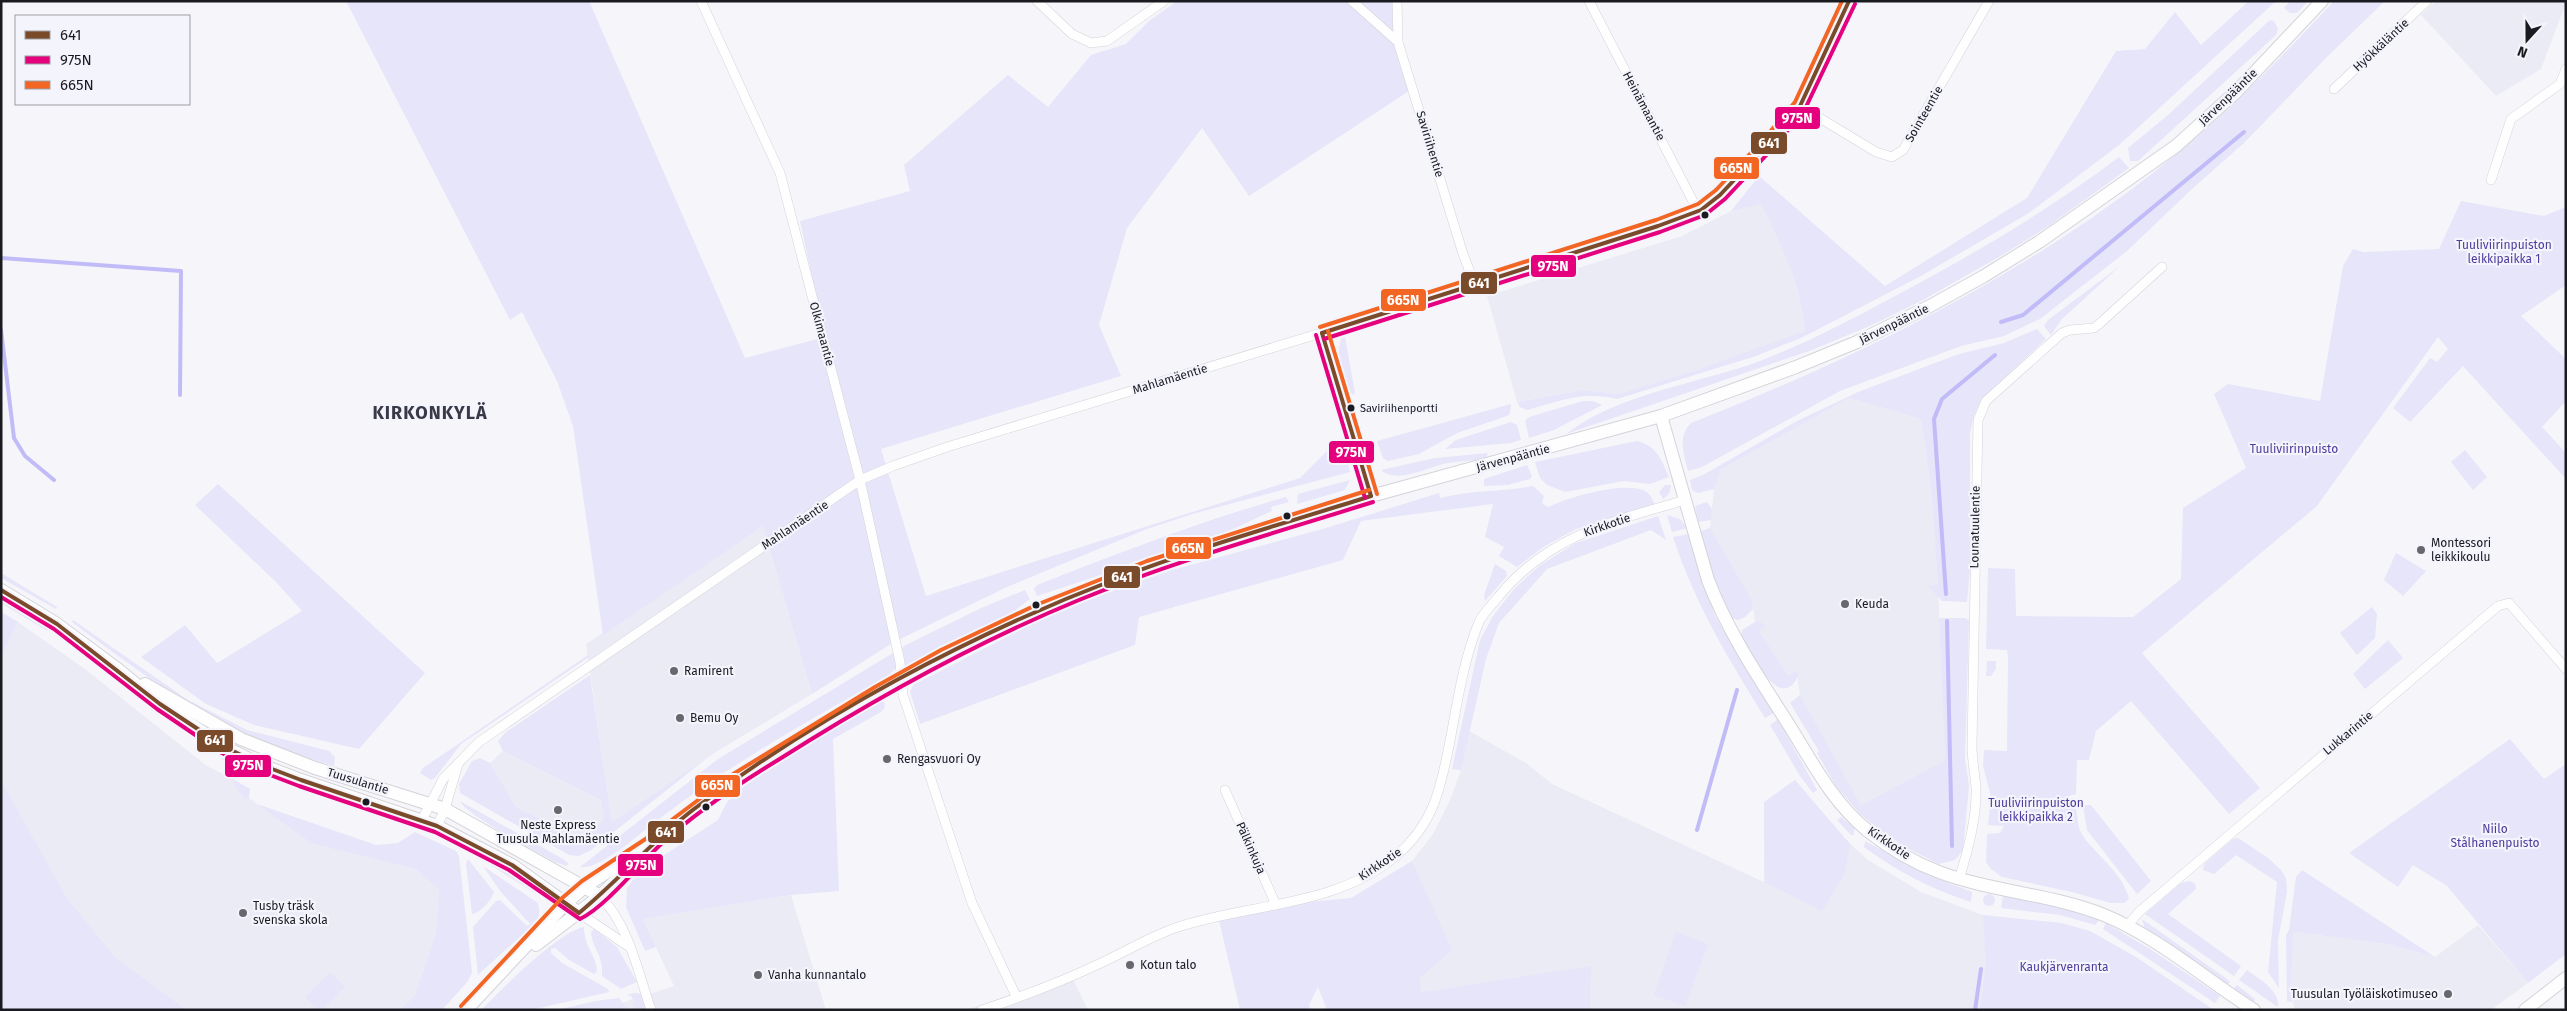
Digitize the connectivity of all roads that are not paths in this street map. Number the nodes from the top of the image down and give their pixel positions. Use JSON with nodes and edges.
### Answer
{"nodes":[{"id":1,"x":701,"y":1,"type":"edge"},
{"id":2,"x":1037,"y":1,"type":"edge"},
{"id":3,"x":1164,"y":1,"type":"edge"},
{"id":4,"x":1352,"y":1,"type":"edge"},
{"id":5,"x":1397,"y":1,"type":"edge"},
{"id":6,"x":1589,"y":1,"type":"edge"},
{"id":7,"x":1849,"y":1,"type":"edge"},
{"id":8,"x":1989,"y":1,"type":"edge"},
{"id":9,"x":2322,"y":1,"type":"edge"},
{"id":10,"x":2428,"y":1,"type":"edge"},
{"id":11,"x":1398,"y":42,"type":"junction"},
{"id":12,"x":2566,"y":69,"type":"edge"},
{"id":13,"x":2334,"y":89,"type":"dead end"},
{"id":14,"x":1800,"y":106,"type":"junction"},
{"id":15,"x":2491,"y":180,"type":"dead end"},
{"id":16,"x":1698,"y":211,"type":"junction"},
{"id":17,"x":2162,"y":267,"type":"dead end"},
{"id":18,"x":1475,"y":285,"type":"junction"},
{"id":19,"x":1322,"y":333,"type":"junction"},
{"id":20,"x":1661,"y":416,"type":"junction"},
{"id":21,"x":860,"y":480,"type":"junction"},
{"id":22,"x":1371,"y":496,"type":"junction"},
{"id":23,"x":1686,"y":500,"type":"junction"},
{"id":24,"x":1,"y":590,"type":"edge"},
{"id":25,"x":115,"y":666,"type":"junction"},
{"id":26,"x":2566,"y":669,"type":"edge"},
{"id":27,"x":901,"y":680,"type":"junction"},
{"id":28,"x":459,"y":761,"type":"junction"},
{"id":29,"x":1225,"y":790,"type":"dead end"},
{"id":30,"x":430,"y":802,"type":"junction"},
{"id":31,"x":445,"y":809,"type":"junction"},
{"id":32,"x":422,"y":820,"type":"junction"},
{"id":33,"x":437,"y":826,"type":"junction"},
{"id":34,"x":657,"y":839,"type":"junction"},
{"id":35,"x":1959,"y":879,"type":"junction"},
{"id":36,"x":586,"y":886,"type":"junction"},
{"id":37,"x":600,"y":896,"type":"junction"},
{"id":38,"x":566,"y":903,"type":"junction"},
{"id":39,"x":1276,"y":905,"type":"junction"},
{"id":40,"x":579,"y":913,"type":"junction"},
{"id":41,"x":2126,"y":927,"type":"junction"},
{"id":42,"x":630,"y":947,"type":"junction"},
{"id":43,"x":514,"y":961,"type":"junction"},
{"id":44,"x":2566,"y":978,"type":"edge"},
{"id":45,"x":1016,"y":996,"type":"junction"},
{"id":46,"x":466,"y":1010,"type":"edge"},
{"id":47,"x":651,"y":1010,"type":"edge"},
{"id":48,"x":982,"y":1010,"type":"edge"},
{"id":49,"x":2254,"y":1010,"type":"edge"},
{"id":50,"x":2525,"y":1010,"type":"edge"}],
"edges":[{"from":1,"to":21,"type":"street","name":"Olkimaantie"},
{"from":2,"to":3,"type":"street"},
{"from":4,"to":11,"type":"street"},
{"from":5,"to":11,"type":"street","name":"Saviriihentie"},
{"from":6,"to":16,"type":"street","name":"Heinämaantie"},
{"from":7,"to":14,"type":"street","name":"Mahlamäentie"},
{"from":8,"to":14,"type":"street","name":"Sointeentie"},
{"from":9,"to":20,"type":"main road","name":"Järvenpääntie"},
{"from":10,"to":13,"type":"street","name":"Hyökkäläntie"},
{"from":11,"to":18,"type":"street","name":"Saviriihentie"},
{"from":12,"to":15,"type":"street"},
{"from":14,"to":16,"type":"street","name":"Mahlamäentie"},
{"from":16,"to":18,"type":"street","name":"Mahlamäentie"},
{"from":17,"to":35,"type":"street","name":"Lounatuulentie"},
{"from":18,"to":19,"type":"street","name":"Mahlamäentie"},
{"from":19,"to":21,"type":"street","name":"Mahlamäentie"},
{"from":19,"to":22,"type":"street"},
{"from":20,"to":22,"type":"main road","name":"Järvenpääntie"},
{"from":20,"to":23,"type":"main road","name":"Kirkkotie"},
{"from":21,"to":27,"type":"street","name":"Olkimaantie"},
{"from":21,"to":28,"type":"street","name":"Mahlamäentie"},
{"from":22,"to":27,"type":"main road","name":"Järvenpääntie"},
{"from":23,"to":35,"type":"main road","name":"Kirkkotie"},
{"from":23,"to":39,"type":"street","name":"Kirkkotie"},
{"from":24,"to":25,"type":"main road","name":"Tuusulantie"},
{"from":25,"to":30,"type":"main road","name":"Tuusulantie"},
{"from":25,"to":32,"type":"main road","name":"Tuusulantie"},
{"from":26,"to":41,"type":"street","name":"Lukkarintie"},
{"from":27,"to":34,"type":"main road","name":"Järvenpääntie"},
{"from":27,"to":45,"type":"street","name":"Olkimaantie"},
{"from":28,"to":30,"type":"street","name":"Mahlamäentie"},
{"from":28,"to":31,"type":"street"},
{"from":29,"to":39,"type":"street","name":"Pälkinkuja"},
{"from":30,"to":31,"type":"main road","name":"Tuusulantie"},
{"from":30,"to":32,"type":"street","name":"Mahlamäentie"},
{"from":31,"to":33,"type":"street"},
{"from":31,"to":36,"type":"main road","name":"Tuusulantie"},
{"from":32,"to":33,"type":"main road","name":"Tuusulantie"},
{"from":33,"to":38,"type":"main road","name":"Tuusulantie"},
{"from":34,"to":36,"type":"main road","name":"Järvenpääntie"},
{"from":34,"to":37,"type":"main road","name":"Järvenpääntie"},
{"from":35,"to":41,"type":"main road","name":"Kirkkotie"},
{"from":36,"to":37,"type":"main road","name":"Tuusulantie"},
{"from":36,"to":38,"type":"main road","name":"Järvenpääntie"},
{"from":37,"to":40,"type":"main road","name":"Järvenpääntie"},
{"from":37,"to":42,"type":"street"},
{"from":38,"to":40,"type":"main road","name":"Tuusulantie"},
{"from":38,"to":43,"type":"main road","name":"Järvenpääntie"},
{"from":39,"to":45,"type":"street","name":"Kirkkotie"},
{"from":40,"to":42,"type":"street"},
{"from":40,"to":43,"type":"main road","name":"Järvenpääntie"},
{"from":41,"to":49,"type":"main road","name":"Kirkkotie"},
{"from":42,"to":47,"type":"street"},
{"from":43,"to":46,"type":"main road","name":"Järvenpääntie"},
{"from":44,"to":50,"type":"main road"},
{"from":45,"to":48,"type":"street","name":"Kirkkotie"}]}
